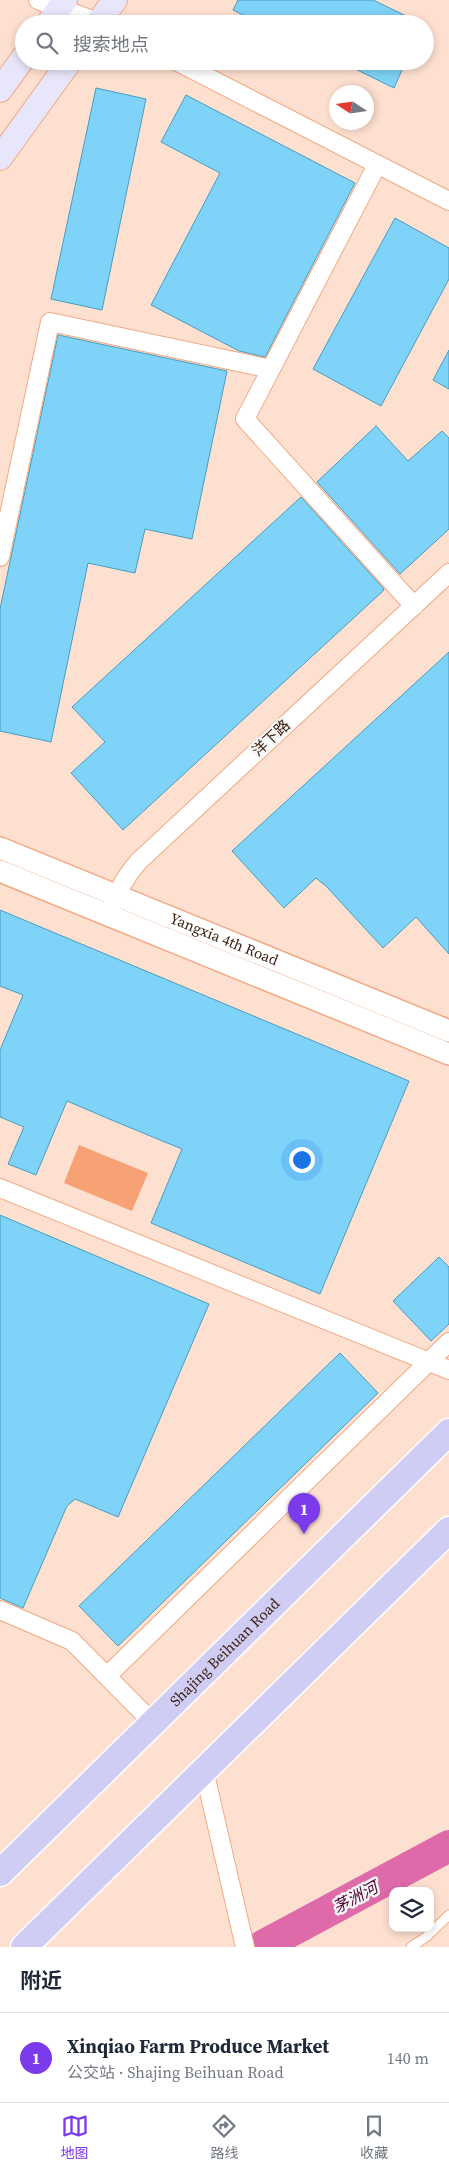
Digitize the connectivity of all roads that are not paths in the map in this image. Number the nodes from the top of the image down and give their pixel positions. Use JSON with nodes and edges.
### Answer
{"nodes":[{"id":1,"x":115,"y":0,"type":"edge"},
{"id":2,"x":53,"y":8,"type":"edge"},
{"id":3,"x":75,"y":15,"type":"edge"},
{"id":4,"x":105,"y":15,"type":"edge"},
{"id":5,"x":15,"y":69,"type":"edge"},
{"id":6,"x":64,"y":70,"type":"edge"},
{"id":7,"x":193,"y":70,"type":"edge"},
{"id":8,"x":0,"y":90,"type":"edge"},
{"id":9,"x":0,"y":158,"type":"edge"},
{"id":10,"x":377,"y":165,"type":"junction"},
{"id":11,"x":449,"y":202,"type":"edge"},
{"id":12,"x":271,"y":369,"type":"junction"},
{"id":13,"x":0,"y":557,"type":"edge"},
{"id":14,"x":449,"y":573,"type":"edge"},
{"id":15,"x":414,"y":606,"type":"junction"},
{"id":16,"x":0,"y":848,"type":"edge"},
{"id":17,"x":0,"y":872,"type":"edge"},
{"id":18,"x":116,"y":896,"type":"junction"},
{"id":19,"x":108,"y":915,"type":"junction"},
{"id":20,"x":449,"y":1031,"type":"edge"},
{"id":21,"x":449,"y":1054,"type":"edge"},
{"id":22,"x":0,"y":1188,"type":"edge"},
{"id":23,"x":449,"y":1342,"type":"edge"},
{"id":24,"x":429,"y":1362,"type":"junction"},
{"id":25,"x":449,"y":1370,"type":"edge"},
{"id":26,"x":449,"y":1432,"type":"edge"},
{"id":27,"x":449,"y":1530,"type":"edge"},
{"id":28,"x":0,"y":1610,"type":"edge"},
{"id":29,"x":106,"y":1676,"type":"junction"},
{"id":30,"x":152,"y":1723,"type":"junction"},
{"id":31,"x":204,"y":1770,"type":"junction"},
{"id":32,"x":0,"y":1873,"type":"edge"},
{"id":33,"x":449,"y":1915,"type":"edge"},
{"id":34,"x":24,"y":1947,"type":"edge"},
{"id":35,"x":245,"y":1947,"type":"edge"},
{"id":36,"x":411,"y":1947,"type":"edge"}],
"edges":[{"from":1,"to":4,"type":"main road"},
{"from":2,"to":3,"type":"street"},
{"from":5,"to":8,"type":"main road"},
{"from":6,"to":9,"type":"main road"},
{"from":7,"to":10,"type":"street"},
{"from":10,"to":11,"type":"street"},
{"from":10,"to":12,"type":"street"},
{"from":12,"to":13,"type":"street"},
{"from":12,"to":15,"type":"street"},
{"from":14,"to":15,"type":"street","name":"洋下路"},
{"from":15,"to":18,"type":"street","name":"洋下路"},
{"from":16,"to":18,"type":"street","name":"Yangxia 4th Road"},
{"from":17,"to":19,"type":"street","name":"Yangxia 4th Road"},
{"from":18,"to":19,"type":"street","name":"洋下路"},
{"from":18,"to":20,"type":"street","name":"Yangxia 4th Road"},
{"from":19,"to":21,"type":"street","name":"Yangxia 4th Road"},
{"from":22,"to":24,"type":"street"},
{"from":23,"to":24,"type":"street"},
{"from":24,"to":25,"type":"street"},
{"from":24,"to":29,"type":"street"},
{"from":26,"to":30,"type":"main road","name":"Shajing Beihuan Road"},
{"from":27,"to":31,"type":"main road"},
{"from":28,"to":29,"type":"street"},
{"from":29,"to":30,"type":"street"},
{"from":30,"to":32,"type":"main road","name":"Shajing Beihuan Road"},
{"from":31,"to":34,"type":"main road"},
{"from":31,"to":35,"type":"street"},
{"from":33,"to":36,"type":"lane"}]}
